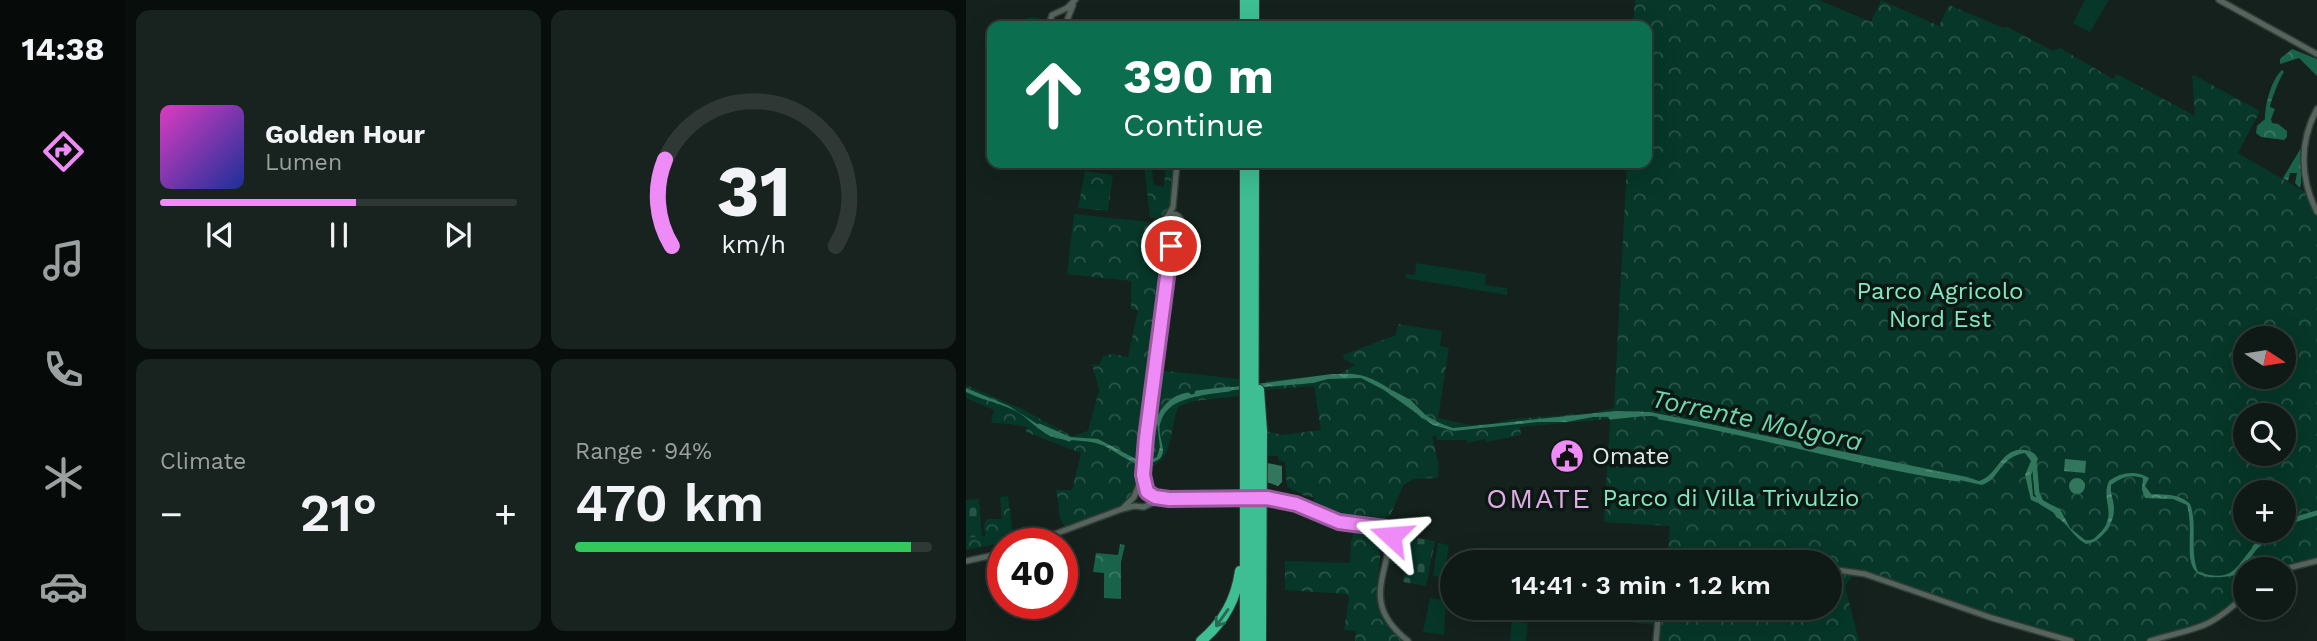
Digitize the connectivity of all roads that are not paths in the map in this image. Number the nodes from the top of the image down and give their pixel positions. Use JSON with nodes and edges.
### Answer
{"nodes":[{"id":1,"x":1076,"y":0,"type":"edge"},
{"id":2,"x":1245,"y":0,"type":"edge"},
{"id":3,"x":2219,"y":0,"type":"edge"},
{"id":4,"x":1254,"y":3,"type":"edge"},
{"id":5,"x":1061,"y":11,"type":"junction"},
{"id":6,"x":1067,"y":18,"type":"junction"},
{"id":7,"x":1052,"y":21,"type":"edge"},
{"id":8,"x":1066,"y":21,"type":"edge"},
{"id":9,"x":1072,"y":21,"type":"edge"},
{"id":10,"x":1245,"y":21,"type":"edge"},
{"id":11,"x":1254,"y":21,"type":"edge"},
{"id":12,"x":2317,"y":54,"type":"edge"},
{"id":13,"x":2317,"y":109,"type":"edge"},
{"id":14,"x":1177,"y":168,"type":"edge"},
{"id":15,"x":1245,"y":168,"type":"edge"},
{"id":16,"x":1254,"y":168,"type":"edge"},
{"id":17,"x":1174,"y":201,"type":"junction"},
{"id":18,"x":2317,"y":212,"type":"edge"},
{"id":19,"x":1169,"y":214,"type":"junction"},
{"id":20,"x":1178,"y":215,"type":"junction"},
{"id":21,"x":1172,"y":229,"type":"junction"},
{"id":22,"x":1253,"y":381,"type":"junction"},
{"id":23,"x":1253,"y":392,"type":"junction"},
{"id":24,"x":1143,"y":475,"type":"junction"},
{"id":25,"x":1149,"y":493,"type":"junction"},
{"id":26,"x":1135,"y":495,"type":"junction"},
{"id":27,"x":1169,"y":499,"type":"junction"},
{"id":28,"x":1241,"y":501,"type":"junction"},
{"id":29,"x":1149,"y":505,"type":"junction"},
{"id":30,"x":1139,"y":507,"type":"junction"},
{"id":31,"x":1122,"y":509,"type":"junction"},
{"id":32,"x":1354,"y":525,"type":"junction"},
{"id":33,"x":1070,"y":528,"type":"edge"},
{"id":34,"x":1385,"y":528,"type":"junction"},
{"id":35,"x":1391,"y":537,"type":"junction"},
{"id":36,"x":1379,"y":540,"type":"junction"},
{"id":37,"x":987,"y":556,"type":"edge"},
{"id":38,"x":966,"y":561,"type":"edge"},
{"id":39,"x":2315,"y":562,"type":"edge"},
{"id":40,"x":1382,"y":566,"type":"junction"},
{"id":41,"x":2296,"y":566,"type":"edge"},
{"id":42,"x":1842,"y":571,"type":"edge"},
{"id":43,"x":2233,"y":607,"type":"edge"},
{"id":44,"x":1658,"y":620,"type":"edge"},
{"id":45,"x":1201,"y":641,"type":"edge"},
{"id":46,"x":1245,"y":641,"type":"edge"},
{"id":47,"x":1253,"y":641,"type":"edge"},
{"id":48,"x":1261,"y":641,"type":"edge"},
{"id":49,"x":1408,"y":641,"type":"edge"},
{"id":50,"x":1656,"y":641,"type":"edge"},
{"id":51,"x":2071,"y":641,"type":"edge"},
{"id":52,"x":2150,"y":641,"type":"edge"}],
"edges":[{"from":1,"to":5,"type":"street"},
{"from":1,"to":6,"type":"street"},
{"from":2,"to":10,"type":"highway"},
{"from":3,"to":12,"type":"street"},
{"from":4,"to":11,"type":"highway"},
{"from":5,"to":6,"type":"street"},
{"from":5,"to":7,"type":"street"},
{"from":6,"to":8,"type":"street"},
{"from":6,"to":9,"type":"street"},
{"from":13,"to":18,"type":"street"},
{"from":14,"to":17,"type":"street"},
{"from":15,"to":22,"type":"highway"},
{"from":16,"to":22,"type":"highway"},
{"from":17,"to":19,"type":"street"},
{"from":17,"to":20,"type":"street"},
{"from":19,"to":20,"type":"street"},
{"from":19,"to":21,"type":"street"},
{"from":20,"to":21,"type":"street"},
{"from":21,"to":24,"type":"street"},
{"from":22,"to":23,"type":"highway"},
{"from":23,"to":28,"type":"highway"},
{"from":23,"to":47,"type":"highway"},
{"from":23,"to":48,"type":"highway"},
{"from":24,"to":25,"type":"street"},
{"from":24,"to":26,"type":"street"},
{"from":25,"to":26,"type":"street"},
{"from":25,"to":27,"type":"street"},
{"from":25,"to":29,"type":"street"},
{"from":26,"to":30,"type":"street"},
{"from":26,"to":31,"type":"street"},
{"from":27,"to":28,"type":"street"},
{"from":27,"to":29,"type":"street"},
{"from":28,"to":32,"type":"street","bridge":true},
{"from":28,"to":45,"type":"highway","one_way":true},
{"from":28,"to":46,"type":"highway"},
{"from":29,"to":30,"type":"street"},
{"from":30,"to":31,"type":"street"},
{"from":31,"to":33,"type":"street"},
{"from":32,"to":34,"type":"street"},
{"from":32,"to":36,"type":"street"},
{"from":34,"to":35,"type":"street"},
{"from":34,"to":36,"type":"street"},
{"from":35,"to":36,"type":"street"},
{"from":35,"to":40,"type":"street"},
{"from":36,"to":40,"type":"street"},
{"from":37,"to":38,"type":"street"},
{"from":39,"to":41,"type":"street"},
{"from":40,"to":49,"type":"street"},
{"from":42,"to":51,"type":"street"},
{"from":43,"to":52,"type":"street"},
{"from":44,"to":50,"type":"street"}]}
